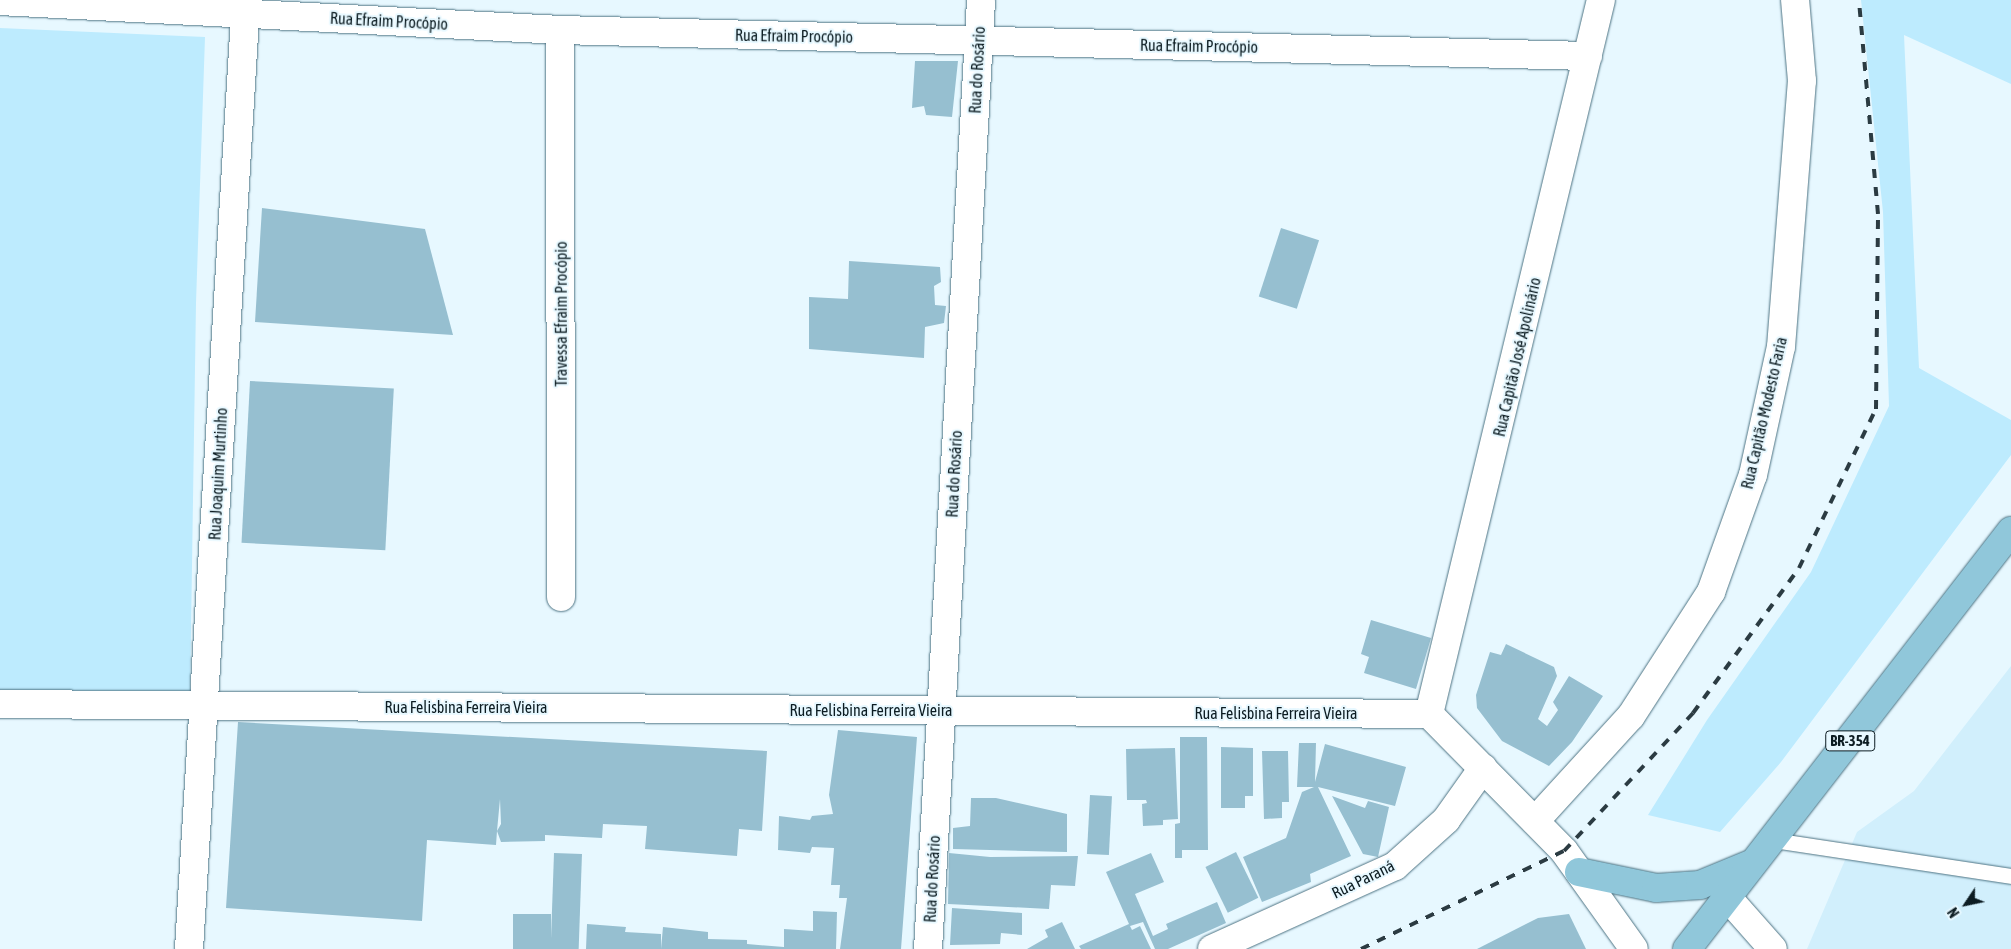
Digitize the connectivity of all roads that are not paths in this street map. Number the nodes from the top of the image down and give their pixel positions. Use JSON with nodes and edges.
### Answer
{"nodes":[{"id":1,"x":981,"y":0,"type":"edge"},
{"id":2,"x":1601,"y":0,"type":"edge"},
{"id":3,"x":1795,"y":0,"type":"edge"},
{"id":4,"x":0,"y":1,"type":"edge"},
{"id":5,"x":246,"y":7,"type":"edge"},
{"id":6,"x":560,"y":30,"type":"junction"},
{"id":7,"x":978,"y":41,"type":"junction"},
{"id":8,"x":1588,"y":56,"type":"junction"},
{"id":9,"x":2011,"y":532,"type":"edge"},
{"id":10,"x":561,"y":597,"type":"dead end"},
{"id":11,"x":0,"y":704,"type":"edge"},
{"id":12,"x":204,"y":706,"type":"junction"},
{"id":13,"x":941,"y":711,"type":"junction"},
{"id":14,"x":1429,"y":714,"type":"junction"},
{"id":15,"x":1483,"y":768,"type":"junction"},
{"id":16,"x":1535,"y":821,"type":"junction"},
{"id":17,"x":1773,"y":840,"type":"junction"},
{"id":18,"x":1753,"y":864,"type":"junction"},
{"id":19,"x":1579,"y":872,"type":"junction"},
{"id":20,"x":2011,"y":876,"type":"edge"},
{"id":21,"x":1727,"y":897,"type":"junction"},
{"id":22,"x":189,"y":949,"type":"edge"},
{"id":23,"x":928,"y":949,"type":"edge"},
{"id":24,"x":1212,"y":949,"type":"edge"},
{"id":25,"x":1634,"y":949,"type":"edge"},
{"id":26,"x":1687,"y":949,"type":"edge"},
{"id":27,"x":1773,"y":949,"type":"edge"}],
"edges":[{"from":1,"to":7,"type":"street","name":"Rua do Rosário"},
{"from":2,"to":8,"type":"street","name":"Rua Capitão José Apolinário"},
{"from":3,"to":16,"type":"street","name":"Rua Capitão Modesto Faria"},
{"from":4,"to":5,"type":"street","name":"Rua Efraim Procópio"},
{"from":5,"to":6,"type":"street","name":"Rua Efraim Procópio"},
{"from":5,"to":12,"type":"street","name":"Rua Joaquim Murtinho"},
{"from":6,"to":7,"type":"street","name":"Rua Efraim Procópio"},
{"from":6,"to":10,"type":"street","name":"Travessa Efraim Procópio"},
{"from":7,"to":8,"type":"street","name":"Rua Efraim Procópio"},
{"from":7,"to":13,"type":"street","name":"Rua do Rosário"},
{"from":8,"to":14,"type":"street","name":"Rua Capitão José Apolinário"},
{"from":9,"to":17,"type":"main road","number":"BR-354"},
{"from":11,"to":12,"type":"street","name":"Rua Felisbina Ferreira Vieira"},
{"from":12,"to":13,"type":"street","name":"Rua Felisbina Ferreira Vieira"},
{"from":12,"to":22,"type":"street","name":"Rua Joaquim Murtinho"},
{"from":13,"to":14,"type":"street","name":"Rua Felisbina Ferreira Vieira"},
{"from":13,"to":23,"type":"street","name":"Rua do Rosário"},
{"from":14,"to":15,"type":"street"},
{"from":15,"to":16,"type":"street"},
{"from":15,"to":24,"type":"street","name":"Rua Paraná"},
{"from":16,"to":19,"type":"street"},
{"from":17,"to":18,"type":"main road","number":"BR-354"},
{"from":17,"to":20,"type":"lane"},
{"from":18,"to":19,"type":"main road"},
{"from":18,"to":21,"type":"main road","number":"BR-354"},
{"from":19,"to":25,"type":"street"},
{"from":21,"to":26,"type":"main road","number":"BR-354"},
{"from":21,"to":27,"type":"street"}]}
